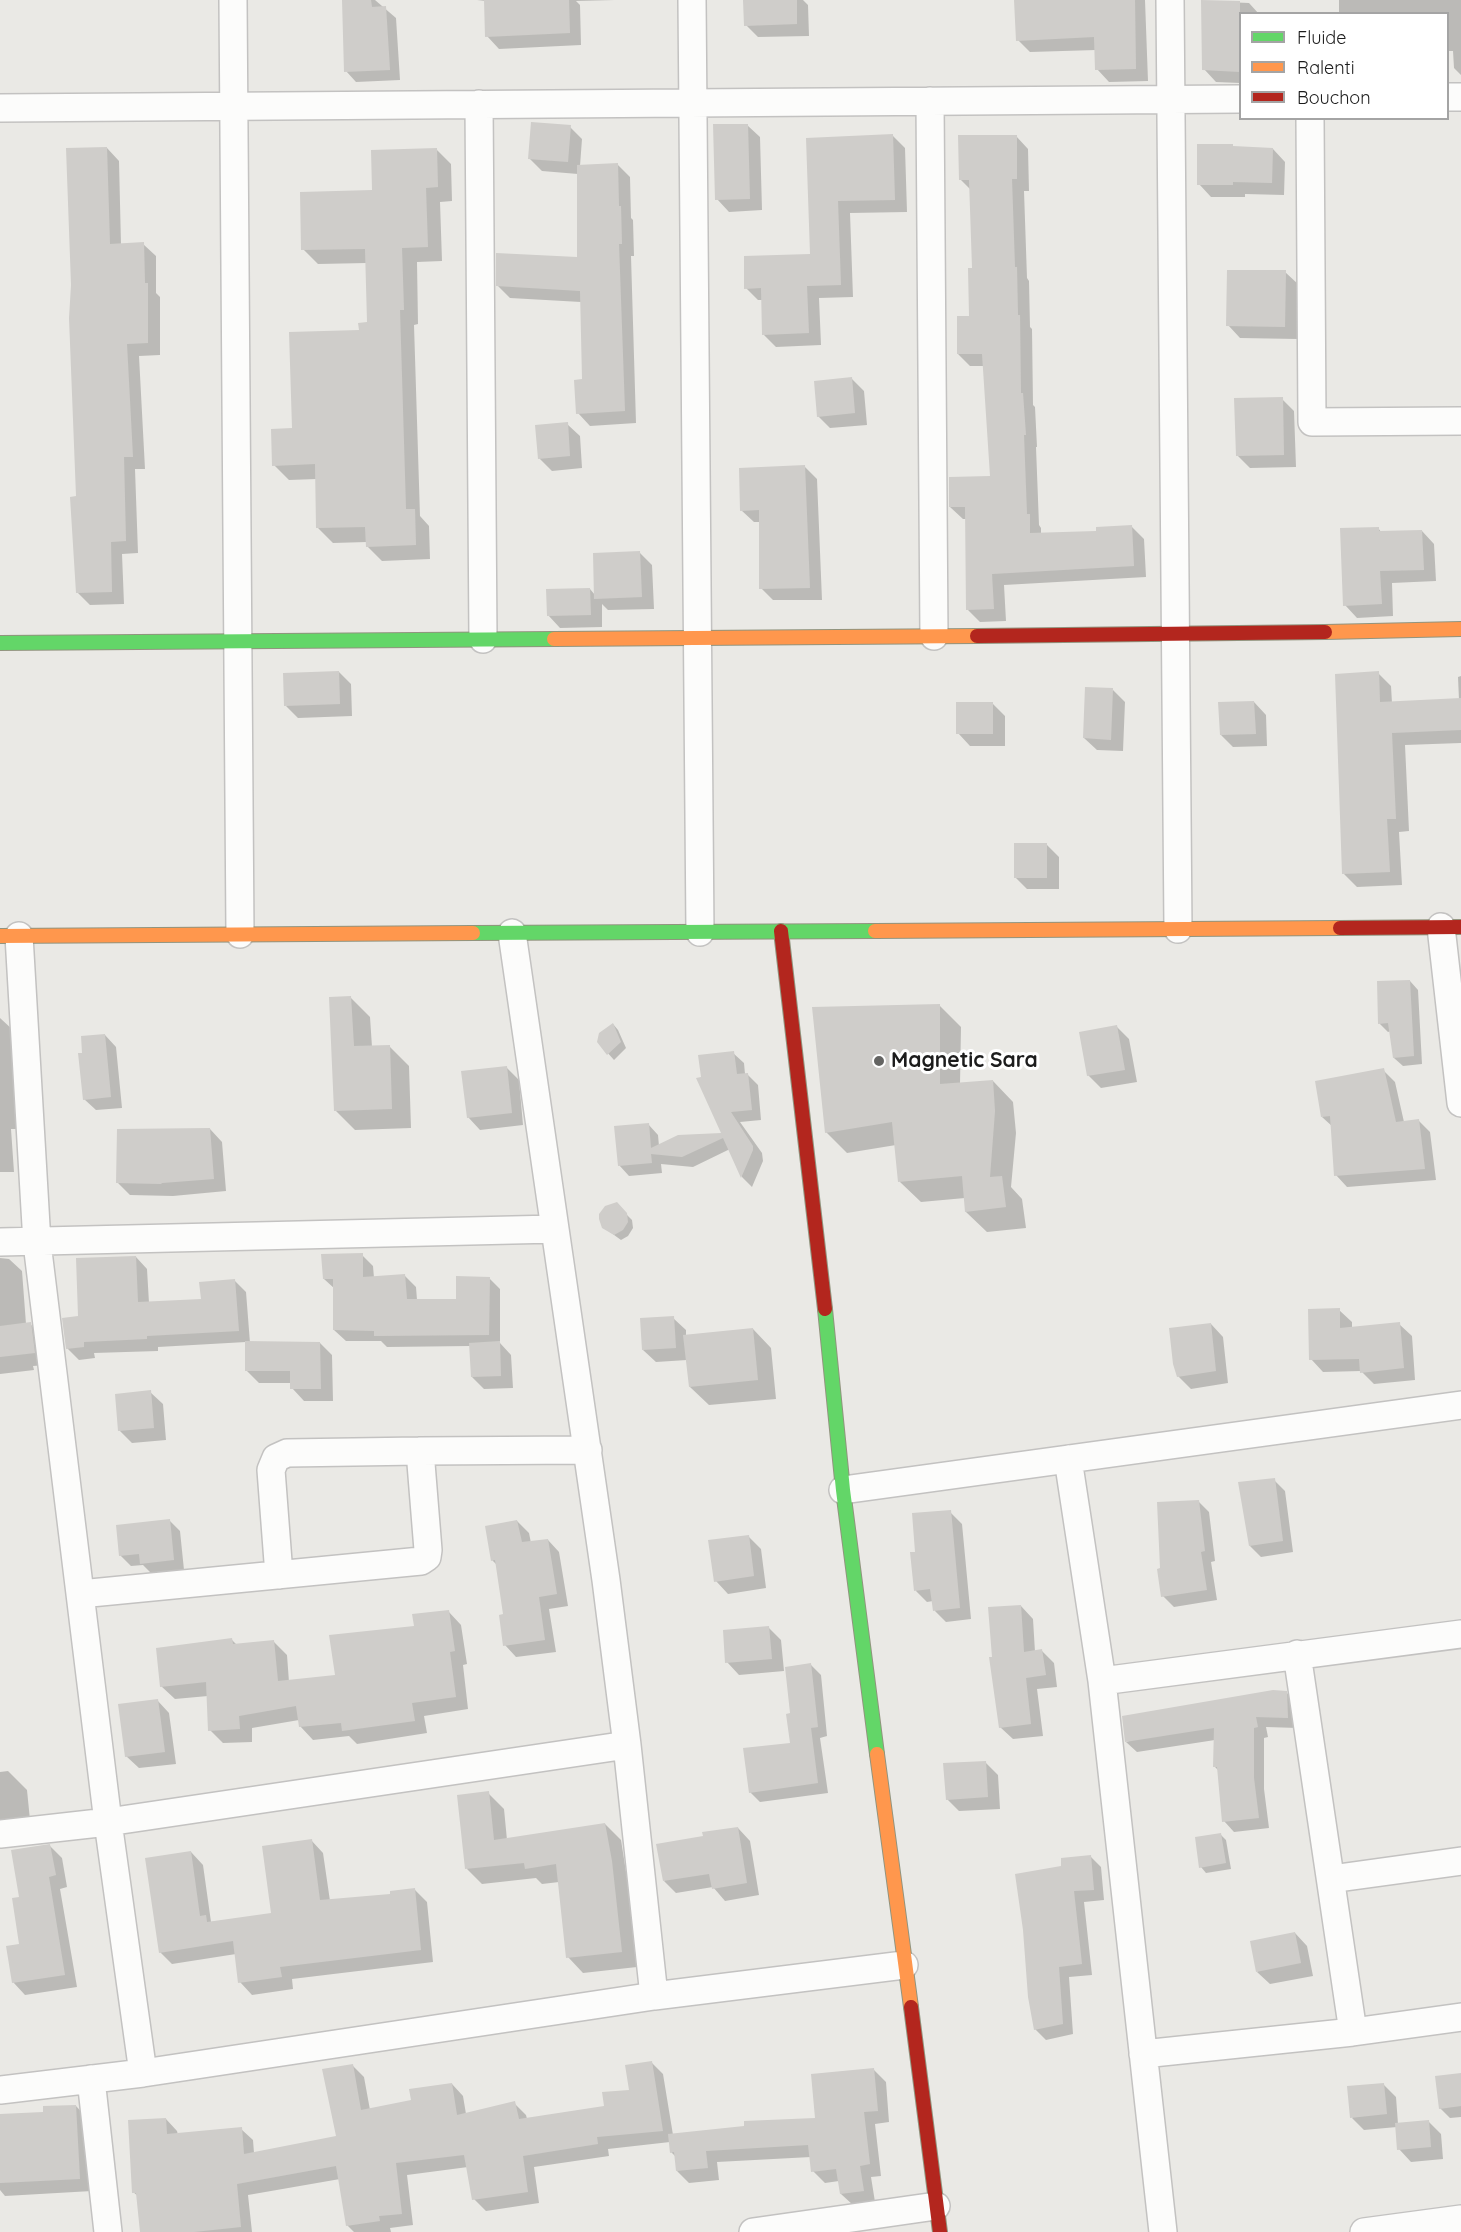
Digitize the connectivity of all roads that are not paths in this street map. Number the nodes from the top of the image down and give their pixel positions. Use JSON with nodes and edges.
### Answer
{"nodes":[{"id":1,"x":233,"y":0,"type":"edge"},
{"id":2,"x":693,"y":0,"type":"edge"},
{"id":3,"x":1170,"y":0,"type":"edge"},
{"id":4,"x":1171,"y":99,"type":"junction"},
{"id":5,"x":1239,"y":99,"type":"edge"},
{"id":6,"x":930,"y":101,"type":"junction"},
{"id":7,"x":693,"y":103,"type":"junction"},
{"id":8,"x":479,"y":104,"type":"junction"},
{"id":9,"x":234,"y":106,"type":"junction"},
{"id":10,"x":0,"y":108,"type":"edge"},
{"id":11,"x":1310,"y":120,"type":"edge"},
{"id":12,"x":1461,"y":421,"type":"edge"},
{"id":13,"x":1461,"y":629,"type":"edge"},
{"id":14,"x":1175,"y":635,"type":"junction"},
{"id":15,"x":934,"y":636,"type":"junction"},
{"id":16,"x":697,"y":638,"type":"junction"},
{"id":17,"x":483,"y":639,"type":"junction"},
{"id":18,"x":238,"y":641,"type":"junction"},
{"id":19,"x":0,"y":643,"type":"edge"},
{"id":20,"x":1451,"y":927,"type":"edge"},
{"id":21,"x":1178,"y":929,"type":"junction"},
{"id":22,"x":781,"y":931,"type":"junction"},
{"id":23,"x":700,"y":932,"type":"junction"},
{"id":24,"x":512,"y":933,"type":"junction"},
{"id":25,"x":240,"y":934,"type":"junction"},
{"id":26,"x":9,"y":936,"type":"edge"},
{"id":27,"x":1461,"y":1103,"type":"edge"},
{"id":28,"x":555,"y":1229,"type":"junction"},
{"id":29,"x":0,"y":1242,"type":"edge"},
{"id":30,"x":37,"y":1243,"type":"junction"},
{"id":31,"x":1461,"y":1405,"type":"edge"},
{"id":32,"x":588,"y":1450,"type":"junction"},
{"id":33,"x":420,"y":1451,"type":"junction"},
{"id":34,"x":1068,"y":1459,"type":"junction"},
{"id":35,"x":843,"y":1490,"type":"junction"},
{"id":36,"x":279,"y":1575,"type":"junction"},
{"id":37,"x":80,"y":1594,"type":"junction"},
{"id":38,"x":1461,"y":1634,"type":"edge"},
{"id":39,"x":1297,"y":1654,"type":"junction"},
{"id":40,"x":1102,"y":1681,"type":"junction"},
{"id":41,"x":627,"y":1745,"type":"junction"},
{"id":42,"x":108,"y":1822,"type":"junction"},
{"id":43,"x":0,"y":1834,"type":"edge"},
{"id":44,"x":1461,"y":1861,"type":"edge"},
{"id":45,"x":1331,"y":1879,"type":"junction"},
{"id":46,"x":904,"y":1965,"type":"junction"},
{"id":47,"x":654,"y":1996,"type":"junction"},
{"id":48,"x":1461,"y":2017,"type":"edge"},
{"id":49,"x":1353,"y":2032,"type":"junction"},
{"id":50,"x":1143,"y":2054,"type":"junction"},
{"id":51,"x":143,"y":2073,"type":"junction"},
{"id":52,"x":91,"y":2079,"type":"junction"},
{"id":53,"x":0,"y":2090,"type":"edge"},
{"id":54,"x":938,"y":2219,"type":"edge"},
{"id":55,"x":1461,"y":2219,"type":"edge"},
{"id":56,"x":108,"y":2232,"type":"edge"},
{"id":57,"x":753,"y":2232,"type":"edge"},
{"id":58,"x":1163,"y":2232,"type":"edge"},
{"id":59,"x":1364,"y":2232,"type":"edge"}],
"edges":[{"from":1,"to":9,"type":"street"},
{"from":2,"to":7,"type":"street"},
{"from":3,"to":4,"type":"street"},
{"from":4,"to":5,"type":"street"},
{"from":4,"to":6,"type":"street"},
{"from":4,"to":14,"type":"street"},
{"from":6,"to":7,"type":"street"},
{"from":6,"to":15,"type":"street"},
{"from":7,"to":8,"type":"street"},
{"from":7,"to":16,"type":"street"},
{"from":8,"to":9,"type":"street"},
{"from":8,"to":17,"type":"street"},
{"from":9,"to":10,"type":"street"},
{"from":9,"to":18,"type":"street"},
{"from":11,"to":12,"type":"street"},
{"from":13,"to":14,"type":"street"},
{"from":14,"to":15,"type":"street"},
{"from":14,"to":21,"type":"street"},
{"from":15,"to":16,"type":"street"},
{"from":16,"to":17,"type":"street"},
{"from":16,"to":23,"type":"street"},
{"from":17,"to":18,"type":"street"},
{"from":18,"to":19,"type":"street"},
{"from":18,"to":25,"type":"street"},
{"from":20,"to":21,"type":"street"},
{"from":20,"to":27,"type":"street"},
{"from":21,"to":22,"type":"street"},
{"from":22,"to":23,"type":"street"},
{"from":22,"to":35,"type":"street"},
{"from":23,"to":24,"type":"street"},
{"from":24,"to":25,"type":"street"},
{"from":24,"to":28,"type":"street"},
{"from":25,"to":26,"type":"street"},
{"from":26,"to":30,"type":"street"},
{"from":28,"to":30,"type":"street"},
{"from":28,"to":32,"type":"street"},
{"from":29,"to":30,"type":"street"},
{"from":30,"to":37,"type":"street"},
{"from":31,"to":34,"type":"street"},
{"from":32,"to":33,"type":"street"},
{"from":32,"to":41,"type":"street"},
{"from":33,"to":36,"type":"street"},
{"from":33,"to":36,"type":"street"},
{"from":34,"to":35,"type":"street"},
{"from":34,"to":40,"type":"street"},
{"from":35,"to":46,"type":"street"},
{"from":36,"to":37,"type":"street"},
{"from":37,"to":42,"type":"street"},
{"from":38,"to":39,"type":"street"},
{"from":39,"to":40,"type":"street"},
{"from":39,"to":45,"type":"street"},
{"from":40,"to":50,"type":"street"},
{"from":41,"to":42,"type":"street"},
{"from":41,"to":47,"type":"street"},
{"from":42,"to":43,"type":"street"},
{"from":42,"to":51,"type":"street"},
{"from":44,"to":45,"type":"street"},
{"from":45,"to":49,"type":"street"},
{"from":46,"to":47,"type":"street"},
{"from":46,"to":54,"type":"street"},
{"from":47,"to":51,"type":"street"},
{"from":48,"to":49,"type":"street"},
{"from":49,"to":50,"type":"street"},
{"from":50,"to":58,"type":"street"},
{"from":51,"to":52,"type":"street"},
{"from":52,"to":53,"type":"street"},
{"from":52,"to":56,"type":"street"},
{"from":54,"to":57,"type":"street"},
{"from":55,"to":59,"type":"street"}]}
